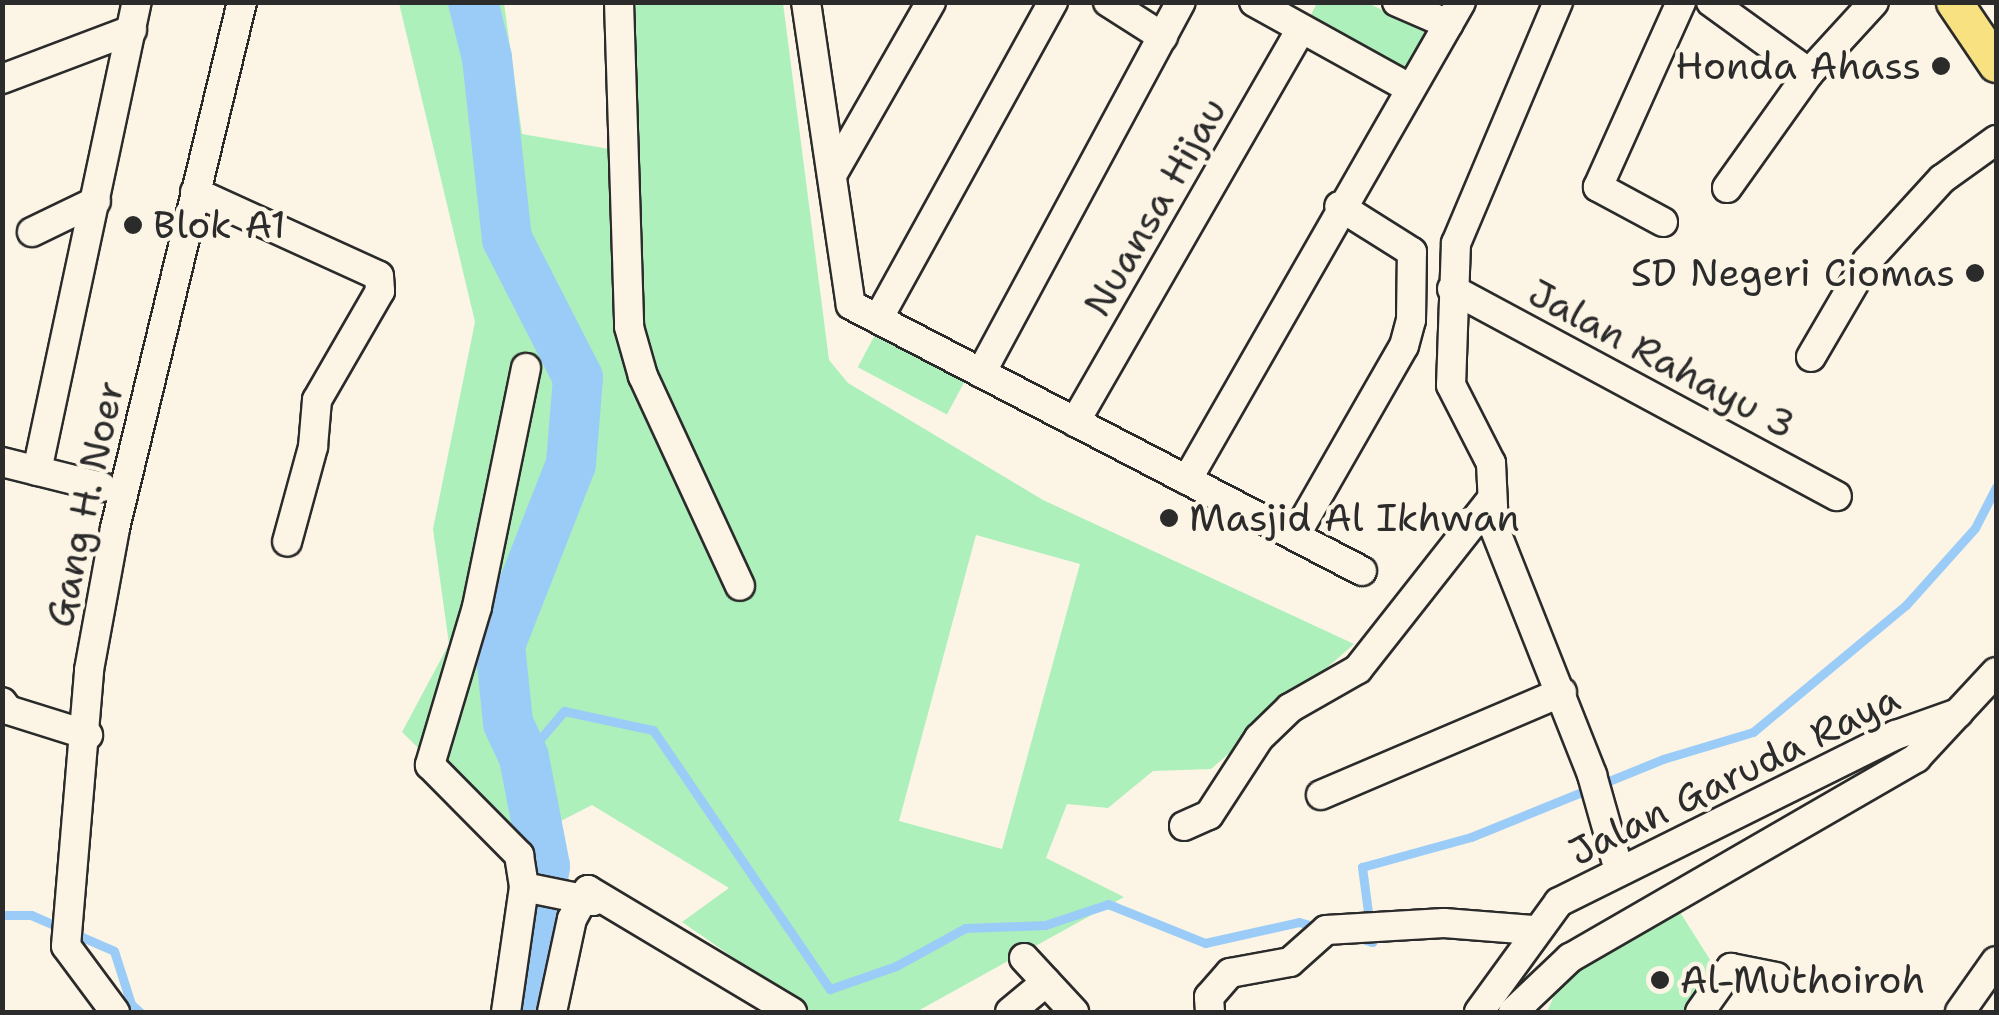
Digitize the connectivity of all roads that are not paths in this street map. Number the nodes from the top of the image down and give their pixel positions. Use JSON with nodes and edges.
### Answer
{"nodes":[{"id":1,"x":242,"y":2,"type":"edge"},
{"id":2,"x":619,"y":2,"type":"edge"},
{"id":3,"x":806,"y":2,"type":"edge"},
{"id":4,"x":932,"y":2,"type":"edge"},
{"id":5,"x":1054,"y":2,"type":"edge"},
{"id":6,"x":1108,"y":2,"type":"edge"},
{"id":7,"x":1181,"y":2,"type":"edge"},
{"id":8,"x":1254,"y":2,"type":"edge"},
{"id":9,"x":1396,"y":2,"type":"edge"},
{"id":10,"x":1558,"y":2,"type":"edge"},
{"id":11,"x":1681,"y":2,"type":"edge"},
{"id":12,"x":1711,"y":2,"type":"edge"},
{"id":13,"x":1874,"y":2,"type":"edge"},
{"id":14,"x":1954,"y":2,"type":"edge"},
{"id":15,"x":1455,"y":14,"type":"edge"},
{"id":16,"x":134,"y":16,"type":"edge"},
{"id":17,"x":1298,"y":19,"type":"edge"},
{"id":18,"x":1162,"y":38,"type":"junction"},
{"id":19,"x":1996,"y":64,"type":"edge"},
{"id":20,"x":1809,"y":73,"type":"junction"},
{"id":21,"x":2,"y":78,"type":"edge"},
{"id":22,"x":1409,"y":88,"type":"junction"},
{"id":23,"x":1996,"y":140,"type":"edge"},
{"id":24,"x":832,"y":175,"type":"junction"},
{"id":25,"x":1727,"y":188,"type":"dead end"},
{"id":26,"x":195,"y":192,"type":"junction"},
{"id":27,"x":96,"y":201,"type":"junction"},
{"id":28,"x":1339,"y":206,"type":"junction"},
{"id":29,"x":1663,"y":222,"type":"dead end"},
{"id":30,"x":32,"y":232,"type":"dead end"},
{"id":31,"x":1452,"y":289,"type":"junction"},
{"id":32,"x":878,"y":318,"type":"junction"},
{"id":33,"x":1811,"y":357,"type":"dead end"},
{"id":34,"x":526,"y":368,"type":"dead end"},
{"id":35,"x":981,"y":373,"type":"junction"},
{"id":36,"x":1075,"y":422,"type":"junction"},
{"id":37,"x":2,"y":462,"type":"edge"},
{"id":38,"x":36,"y":471,"type":"junction"},
{"id":39,"x":1187,"y":480,"type":"junction"},
{"id":40,"x":102,"y":487,"type":"dead end"},
{"id":41,"x":1836,"y":496,"type":"dead end"},
{"id":42,"x":1492,"y":498,"type":"junction"},
{"id":43,"x":1295,"y":536,"type":"junction"},
{"id":44,"x":286,"y":542,"type":"dead end"},
{"id":45,"x":1362,"y":571,"type":"dead end"},
{"id":46,"x":740,"y":586,"type":"dead end"},
{"id":47,"x":1996,"y":672,"type":"edge"},
{"id":48,"x":1562,"y":692,"type":"junction"},
{"id":49,"x":2,"y":702,"type":"edge"},
{"id":50,"x":1959,"y":713,"type":"junction"},
{"id":51,"x":88,"y":735,"type":"junction"},
{"id":52,"x":1321,"y":795,"type":"dead end"},
{"id":53,"x":1184,"y":826,"type":"dead end"},
{"id":54,"x":1618,"y":867,"type":"junction"},
{"id":55,"x":526,"y":887,"type":"junction"},
{"id":56,"x":578,"y":891,"type":"junction"},
{"id":57,"x":1533,"y":930,"type":"junction"},
{"id":58,"x":1024,"y":958,"type":"dead end"},
{"id":59,"x":1996,"y":961,"type":"edge"},
{"id":60,"x":1776,"y":977,"type":"dead end"},
{"id":61,"x":1046,"y":982,"type":"junction"},
{"id":62,"x":556,"y":1011,"type":"edge"},
{"id":63,"x":115,"y":1012,"type":"edge"},
{"id":64,"x":506,"y":1012,"type":"edge"},
{"id":65,"x":792,"y":1012,"type":"edge"},
{"id":66,"x":1010,"y":1012,"type":"edge"},
{"id":67,"x":1074,"y":1012,"type":"edge"},
{"id":68,"x":1210,"y":1012,"type":"edge"},
{"id":69,"x":1479,"y":1012,"type":"edge"},
{"id":70,"x":1513,"y":1012,"type":"edge"},
{"id":71,"x":1700,"y":1012,"type":"edge"},
{"id":72,"x":1960,"y":1012,"type":"edge"}],
"edges":[{"from":1,"to":26,"type":"street","name":"Gang H. Noer"},
{"from":2,"to":46,"type":"street"},
{"from":3,"to":24,"type":"street"},
{"from":4,"to":24,"type":"street"},
{"from":5,"to":32,"type":"street"},
{"from":6,"to":18,"type":"street"},
{"from":7,"to":18,"type":"street","name":"Nuansa Hijau"},
{"from":8,"to":17,"type":"street"},
{"from":9,"to":15,"type":"street"},
{"from":10,"to":31,"type":"street"},
{"from":11,"to":29,"type":"street"},
{"from":12,"to":20,"type":"street"},
{"from":13,"to":20,"type":"street"},
{"from":14,"to":19,"type":"main road"},
{"from":15,"to":22,"type":"street"},
{"from":16,"to":21,"type":"street"},
{"from":16,"to":27,"type":"street"},
{"from":17,"to":22,"type":"street"},
{"from":17,"to":36,"type":"street","name":"Nuansa Hijau"},
{"from":18,"to":35,"type":"street","name":"Nuansa Hijau"},
{"from":20,"to":25,"type":"street"},
{"from":22,"to":28,"type":"street"},
{"from":23,"to":33,"type":"street","name":"Jalan Rahayu 3"},
{"from":24,"to":32,"type":"street"},
{"from":26,"to":44,"type":"street"},
{"from":26,"to":51,"type":"street","name":"Gang H. Noer"},
{"from":27,"to":30,"type":"street"},
{"from":27,"to":38,"type":"street"},
{"from":28,"to":39,"type":"street"},
{"from":28,"to":43,"type":"street"},
{"from":31,"to":41,"type":"street","name":"Jalan Rahayu 3"},
{"from":31,"to":42,"type":"street"},
{"from":32,"to":35,"type":"street"},
{"from":34,"to":55,"type":"street"},
{"from":35,"to":36,"type":"street"},
{"from":36,"to":39,"type":"street"},
{"from":37,"to":38,"type":"street"},
{"from":38,"to":40,"type":"street"},
{"from":39,"to":43,"type":"street"},
{"from":42,"to":48,"type":"street"},
{"from":42,"to":53,"type":"street"},
{"from":43,"to":45,"type":"street"},
{"from":47,"to":50,"type":"street","name":"Jalan Garuda Raya"},
{"from":48,"to":52,"type":"street"},
{"from":48,"to":54,"type":"street"},
{"from":49,"to":51,"type":"street"},
{"from":50,"to":54,"type":"street","name":"Jalan Garuda Raya"},
{"from":50,"to":70,"type":"street","name":"Jalan Garuda Raya"},
{"from":51,"to":63,"type":"street","name":"Gang H. Noer"},
{"from":54,"to":57,"type":"street","name":"Jalan Garuda Raya"},
{"from":55,"to":56,"type":"street"},
{"from":55,"to":64,"type":"street"},
{"from":56,"to":62,"type":"street"},
{"from":56,"to":65,"type":"street"},
{"from":57,"to":68,"type":"street"},
{"from":57,"to":69,"type":"street","name":"Jalan Garuda Raya"},
{"from":58,"to":61,"type":"street"},
{"from":59,"to":72,"type":"street"},
{"from":60,"to":71,"type":"street"},
{"from":61,"to":66,"type":"street"},
{"from":61,"to":67,"type":"street"}]}
